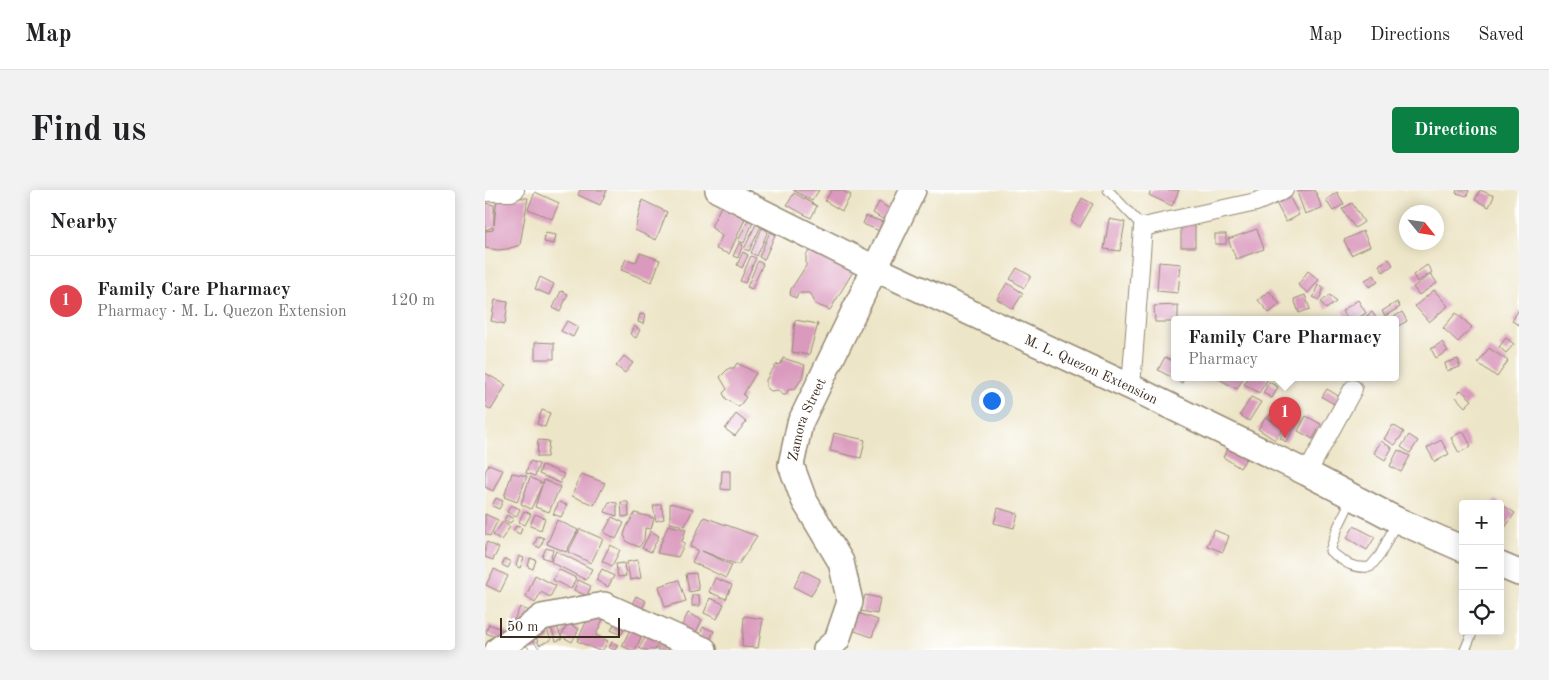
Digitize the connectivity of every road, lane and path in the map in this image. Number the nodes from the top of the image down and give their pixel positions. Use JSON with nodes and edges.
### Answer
{"nodes":[{"id":1,"x":515,"y":190,"type":"edge"},
{"id":2,"x":718,"y":190,"type":"edge"},
{"id":3,"x":913,"y":190,"type":"edge"},
{"id":4,"x":1109,"y":190,"type":"edge"},
{"id":5,"x":1284,"y":190,"type":"edge"},
{"id":6,"x":485,"y":192,"type":"edge"},
{"id":7,"x":1143,"y":227,"type":"junction"},
{"id":8,"x":874,"y":268,"type":"junction"},
{"id":9,"x":1131,"y":387,"type":"junction"},
{"id":10,"x":1353,"y":389,"type":"dead end"},
{"id":11,"x":1307,"y":473,"type":"junction"},
{"id":12,"x":1352,"y":498,"type":"junction"},
{"id":13,"x":1397,"y":520,"type":"junction"},
{"id":14,"x":1459,"y":547,"type":"edge"},
{"id":15,"x":1471,"y":635,"type":"edge"},
{"id":16,"x":498,"y":650,"type":"edge"},
{"id":17,"x":705,"y":650,"type":"edge"},
{"id":18,"x":826,"y":650,"type":"edge"},
{"id":19,"x":1465,"y":650,"type":"edge"}],
"edges":[{"from":1,"to":6,"type":"street"},
{"from":2,"to":8,"type":"street","name":"M. L. Quezon Extension"},
{"from":3,"to":8,"type":"street","name":"Zamora Street"},
{"from":4,"to":7,"type":"lane"},
{"from":5,"to":7,"type":"street"},
{"from":7,"to":9,"type":"street"},
{"from":8,"to":9,"type":"street","name":"M. L. Quezon Extension"},
{"from":8,"to":18,"type":"street","name":"Zamora Street"},
{"from":9,"to":11,"type":"street","name":"M. L. Quezon Extension"},
{"from":10,"to":11,"type":"street"},
{"from":11,"to":12,"type":"street","name":"M. L. Quezon Extension"},
{"from":12,"to":13,"type":"street","name":"M. L. Quezon Extension"},
{"from":12,"to":13,"type":"lane"},
{"from":13,"to":14,"type":"street","name":"M. L. Quezon Extension"},
{"from":15,"to":19,"type":"lane"},
{"from":16,"to":17,"type":"street"}]}
